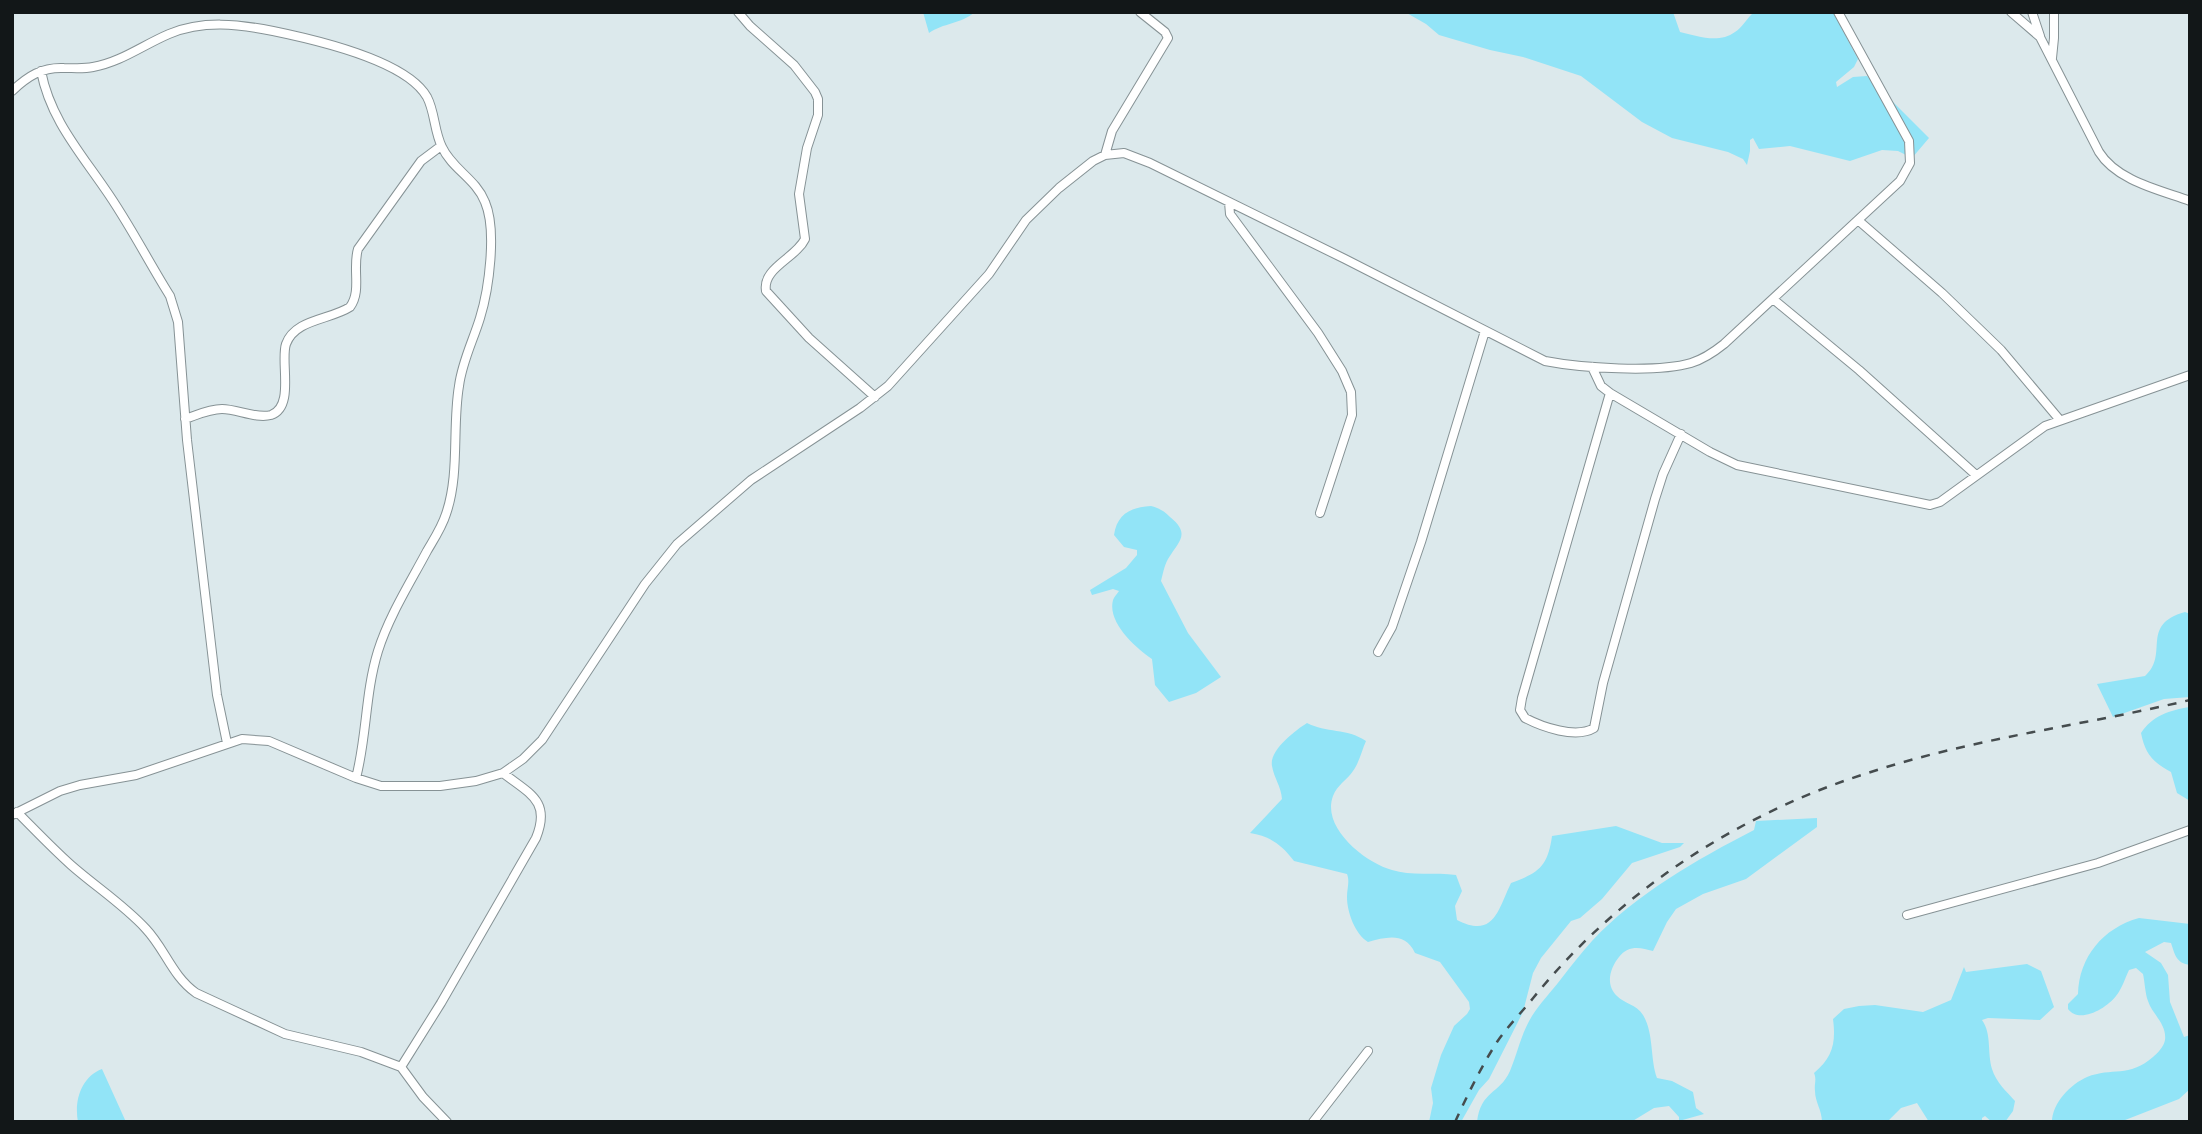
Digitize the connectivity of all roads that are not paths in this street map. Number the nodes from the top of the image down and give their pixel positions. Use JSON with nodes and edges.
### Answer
{"nodes":[{"id":1,"x":738,"y":12,"type":"edge"},
{"id":2,"x":1140,"y":12,"type":"edge"},
{"id":3,"x":1838,"y":12,"type":"edge"},
{"id":4,"x":2011,"y":12,"type":"edge"},
{"id":5,"x":2032,"y":12,"type":"edge"},
{"id":6,"x":2054,"y":12,"type":"edge"},
{"id":7,"x":2040,"y":37,"type":"junction"},
{"id":8,"x":2052,"y":58,"type":"junction"},
{"id":9,"x":41,"y":71,"type":"junction"},
{"id":10,"x":12,"y":91,"type":"edge"},
{"id":11,"x":441,"y":146,"type":"junction"},
{"id":12,"x":1105,"y":155,"type":"junction"},
{"id":13,"x":1228,"y":201,"type":"junction"},
{"id":14,"x":2190,"y":201,"type":"edge"},
{"id":15,"x":1859,"y":221,"type":"junction"},
{"id":16,"x":1773,"y":299,"type":"junction"},
{"id":17,"x":1485,"y":331,"type":"junction"},
{"id":18,"x":1592,"y":367,"type":"junction"},
{"id":19,"x":2190,"y":375,"type":"edge"},
{"id":20,"x":1609,"y":393,"type":"junction"},
{"id":21,"x":875,"y":397,"type":"junction"},
{"id":22,"x":185,"y":419,"type":"junction"},
{"id":23,"x":2059,"y":419,"type":"junction"},
{"id":24,"x":1681,"y":435,"type":"junction"},
{"id":25,"x":1976,"y":475,"type":"junction"},
{"id":26,"x":1320,"y":513,"type":"dead end"},
{"id":27,"x":1378,"y":652,"type":"dead end"},
{"id":28,"x":226,"y":743,"type":"junction"},
{"id":29,"x":503,"y":773,"type":"junction"},
{"id":30,"x":356,"y":778,"type":"junction"},
{"id":31,"x":15,"y":814,"type":"edge"},
{"id":32,"x":2190,"y":830,"type":"edge"},
{"id":33,"x":1907,"y":915,"type":"dead end"},
{"id":34,"x":1368,"y":1051,"type":"dead end"},
{"id":35,"x":401,"y":1067,"type":"junction"},
{"id":36,"x":447,"y":1122,"type":"edge"},
{"id":37,"x":1314,"y":1122,"type":"edge"}],
"edges":[{"from":1,"to":21,"type":"street"},
{"from":2,"to":12,"type":"street"},
{"from":3,"to":15,"type":"street"},
{"from":4,"to":7,"type":"street"},
{"from":5,"to":7,"type":"street"},
{"from":6,"to":8,"type":"street"},
{"from":7,"to":8,"type":"street"},
{"from":8,"to":14,"type":"street"},
{"from":9,"to":10,"type":"street"},
{"from":9,"to":11,"type":"street"},
{"from":9,"to":22,"type":"street"},
{"from":11,"to":22,"type":"street"},
{"from":11,"to":30,"type":"street"},
{"from":12,"to":13,"type":"street"},
{"from":12,"to":21,"type":"street"},
{"from":13,"to":17,"type":"street"},
{"from":13,"to":26,"type":"street"},
{"from":15,"to":16,"type":"street"},
{"from":15,"to":23,"type":"street"},
{"from":16,"to":18,"type":"street"},
{"from":16,"to":25,"type":"street"},
{"from":17,"to":18,"type":"street"},
{"from":17,"to":27,"type":"street"},
{"from":18,"to":20,"type":"street"},
{"from":19,"to":23,"type":"street"},
{"from":20,"to":24,"type":"street"},
{"from":20,"to":24,"type":"street"},
{"from":21,"to":29,"type":"street"},
{"from":22,"to":28,"type":"street"},
{"from":23,"to":25,"type":"street"},
{"from":24,"to":25,"type":"street"},
{"from":28,"to":30,"type":"street"},
{"from":28,"to":31,"type":"street"},
{"from":29,"to":30,"type":"street"},
{"from":29,"to":35,"type":"street"},
{"from":31,"to":35,"type":"street"},
{"from":32,"to":33,"type":"street"},
{"from":34,"to":37,"type":"street"},
{"from":35,"to":36,"type":"street"}]}
